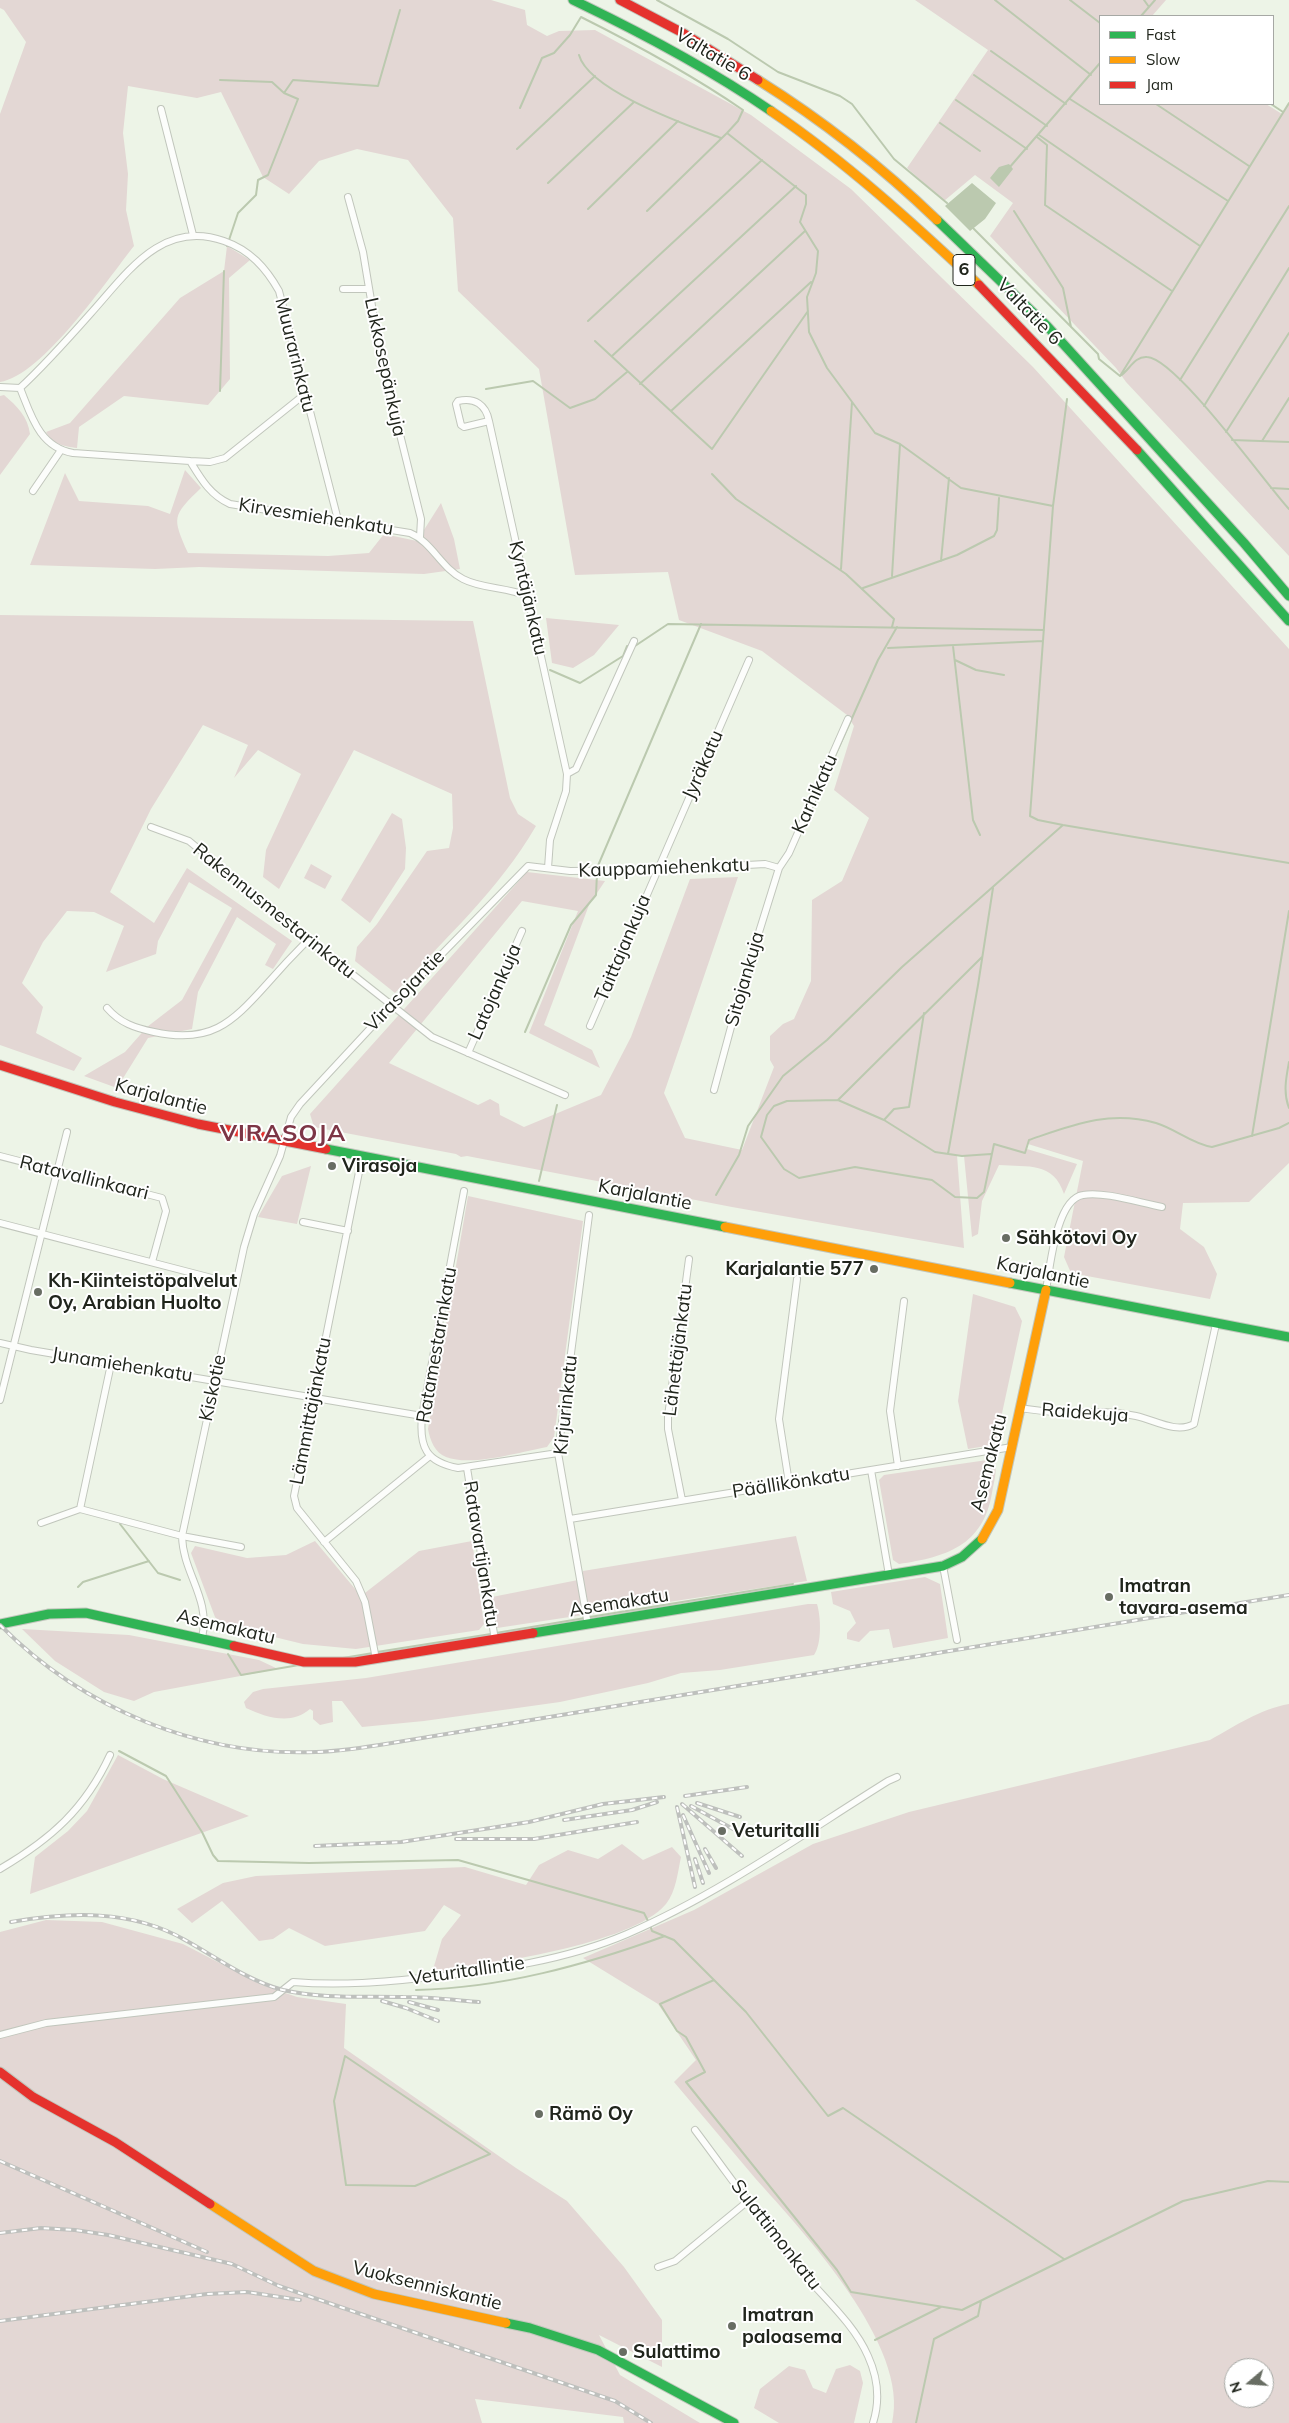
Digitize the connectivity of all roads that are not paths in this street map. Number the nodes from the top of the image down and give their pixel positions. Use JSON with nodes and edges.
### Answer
{"nodes":[{"id":1,"x":573,"y":0,"type":"edge"},
{"id":2,"x":620,"y":0,"type":"edge"},
{"id":3,"x":161,"y":109,"type":"dead end"},
{"id":4,"x":348,"y":197,"type":"dead end"},
{"id":5,"x":193,"y":235,"type":"junction"},
{"id":6,"x":343,"y":289,"type":"dead end"},
{"id":7,"x":368,"y":289,"type":"junction"},
{"id":8,"x":0,"y":387,"type":"edge"},
{"id":9,"x":20,"y":388,"type":"junction"},
{"id":10,"x":305,"y":394,"type":"junction"},
{"id":11,"x":489,"y":422,"type":"junction"},
{"id":12,"x":61,"y":450,"type":"junction"},
{"id":13,"x":190,"y":462,"type":"junction"},
{"id":14,"x":33,"y":491,"type":"dead end"},
{"id":15,"x":338,"y":520,"type":"junction"},
{"id":16,"x":420,"y":537,"type":"junction"},
{"id":17,"x":527,"y":596,"type":"junction"},
{"id":18,"x":1289,"y":596,"type":"edge"},
{"id":19,"x":1289,"y":621,"type":"edge"},
{"id":20,"x":634,"y":641,"type":"dead end"},
{"id":21,"x":749,"y":660,"type":"dead end"},
{"id":22,"x":848,"y":719,"type":"dead end"},
{"id":23,"x":567,"y":774,"type":"junction"},
{"id":24,"x":151,"y":827,"type":"dead end"},
{"id":25,"x":548,"y":868,"type":"junction"},
{"id":26,"x":779,"y":868,"type":"junction"},
{"id":27,"x":656,"y":870,"type":"junction"},
{"id":28,"x":522,"y":932,"type":"dead end"},
{"id":29,"x":308,"y":940,"type":"junction"},
{"id":30,"x":391,"y":1006,"type":"junction"},
{"id":31,"x":107,"y":1008,"type":"dead end"},
{"id":32,"x":590,"y":1026,"type":"dead end"},
{"id":33,"x":468,"y":1053,"type":"junction"},
{"id":34,"x":0,"y":1065,"type":"edge"},
{"id":35,"x":714,"y":1090,"type":"dead end"},
{"id":36,"x":565,"y":1095,"type":"dead end"},
{"id":37,"x":67,"y":1132,"type":"dead end"},
{"id":38,"x":284,"y":1142,"type":"junction"},
{"id":39,"x":0,"y":1156,"type":"edge"},
{"id":40,"x":58,"y":1171,"type":"junction"},
{"id":41,"x":359,"y":1172,"type":"dead end"},
{"id":42,"x":464,"y":1191,"type":"dead end"},
{"id":43,"x":1162,"y":1206,"type":"dead end"},
{"id":44,"x":590,"y":1215,"type":"dead end"},
{"id":45,"x":303,"y":1222,"type":"dead end"},
{"id":46,"x":0,"y":1223,"type":"edge"},
{"id":47,"x":348,"y":1231,"type":"junction"},
{"id":48,"x":42,"y":1234,"type":"junction"},
{"id":49,"x":689,"y":1259,"type":"dead end"},
{"id":50,"x":152,"y":1262,"type":"junction"},
{"id":51,"x":797,"y":1280,"type":"dead end"},
{"id":52,"x":235,"y":1284,"type":"junction"},
{"id":53,"x":1046,"y":1290,"type":"junction"},
{"id":54,"x":904,"y":1302,"type":"dead end"},
{"id":55,"x":1216,"y":1324,"type":"junction"},
{"id":56,"x":1289,"y":1337,"type":"edge"},
{"id":57,"x":0,"y":1343,"type":"edge"},
{"id":58,"x":14,"y":1347,"type":"junction"},
{"id":59,"x":111,"y":1364,"type":"junction"},
{"id":60,"x":214,"y":1380,"type":"junction"},
{"id":61,"x":314,"y":1396,"type":"junction"},
{"id":62,"x":0,"y":1400,"type":"edge"},
{"id":63,"x":1020,"y":1408,"type":"junction"},
{"id":64,"x":422,"y":1416,"type":"junction"},
{"id":65,"x":1012,"y":1447,"type":"junction"},
{"id":66,"x":558,"y":1453,"type":"junction"},
{"id":67,"x":430,"y":1456,"type":"junction"},
{"id":68,"x":898,"y":1466,"type":"junction"},
{"id":69,"x":467,"y":1468,"type":"junction"},
{"id":70,"x":871,"y":1470,"type":"junction"},
{"id":71,"x":789,"y":1484,"type":"junction"},
{"id":72,"x":682,"y":1500,"type":"junction"},
{"id":73,"x":80,"y":1509,"type":"junction"},
{"id":74,"x":570,"y":1519,"type":"junction"},
{"id":75,"x":41,"y":1523,"type":"dead end"},
{"id":76,"x":182,"y":1536,"type":"junction"},
{"id":77,"x":324,"y":1542,"type":"junction"},
{"id":78,"x":241,"y":1547,"type":"dead end"},
{"id":79,"x":942,"y":1566,"type":"junction"},
{"id":80,"x":889,"y":1576,"type":"junction"},
{"id":81,"x":0,"y":1624,"type":"edge"},
{"id":82,"x":588,"y":1625,"type":"junction"},
{"id":83,"x":202,"y":1638,"type":"junction"},
{"id":84,"x":494,"y":1640,"type":"junction"},
{"id":85,"x":957,"y":1640,"type":"dead end"},
{"id":86,"x":376,"y":1659,"type":"junction"},
{"id":87,"x":110,"y":1755,"type":"dead end"},
{"id":88,"x":897,"y":1777,"type":"dead end"},
{"id":89,"x":0,"y":1869,"type":"edge"},
{"id":90,"x":0,"y":2035,"type":"edge"},
{"id":91,"x":0,"y":2072,"type":"edge"},
{"id":92,"x":695,"y":2130,"type":"dead end"},
{"id":93,"x":748,"y":2201,"type":"junction"},
{"id":94,"x":658,"y":2267,"type":"dead end"},
{"id":95,"x":734,"y":2423,"type":"edge"},
{"id":96,"x":873,"y":2423,"type":"edge"}],
"edges":[{"from":1,"to":19,"type":"main road","name":"Valtatie 6","number":"6"},
{"from":2,"to":18,"type":"main road","name":"Valtatie 6","number":"6"},
{"from":3,"to":5,"type":"street"},
{"from":4,"to":7,"type":"street","name":"Lukkosepänkuja"},
{"from":5,"to":9,"type":"street","name":"Muurarinkatu"},
{"from":5,"to":10,"type":"street","name":"Muurarinkatu"},
{"from":6,"to":7,"type":"street"},
{"from":7,"to":16,"type":"street","name":"Lukkosepänkuja"},
{"from":8,"to":9,"type":"street"},
{"from":9,"to":12,"type":"street"},
{"from":10,"to":13,"type":"street"},
{"from":10,"to":15,"type":"street","name":"Muurarinkatu"},
{"from":11,"to":11,"type":"street","name":"Kyntäjänkatu"},
{"from":11,"to":17,"type":"street","name":"Kyntäjänkatu"},
{"from":12,"to":13,"type":"street"},
{"from":12,"to":14,"type":"street"},
{"from":13,"to":15,"type":"street","name":"Kirvesmiehenkatu"},
{"from":15,"to":16,"type":"street","name":"Kirvesmiehenkatu"},
{"from":16,"to":17,"type":"street","name":"Kirvesmiehenkatu"},
{"from":17,"to":23,"type":"street","name":"Kyntäjänkatu"},
{"from":20,"to":23,"type":"street"},
{"from":21,"to":27,"type":"street","name":"Jyräkatu"},
{"from":22,"to":26,"type":"street","name":"Karhikatu"},
{"from":23,"to":25,"type":"street"},
{"from":24,"to":29,"type":"street","name":"Rakennusmestarinkatu"},
{"from":25,"to":27,"type":"street","name":"Kauppamiehenkatu"},
{"from":25,"to":30,"type":"street","name":"Virasojantie"},
{"from":26,"to":27,"type":"street","name":"Kauppamiehenkatu"},
{"from":26,"to":35,"type":"street","name":"Sitojankuja"},
{"from":27,"to":32,"type":"street","name":"Taittajankuja"},
{"from":28,"to":33,"type":"street","name":"Latojankuja"},
{"from":29,"to":30,"type":"street","name":"Rakennusmestarinkatu"},
{"from":29,"to":31,"type":"street"},
{"from":30,"to":33,"type":"street","name":"Rakennusmestarinkatu"},
{"from":30,"to":38,"type":"street","name":"Virasojantie"},
{"from":33,"to":36,"type":"street","name":"Rakennusmestarinkatu"},
{"from":34,"to":38,"type":"main road","name":"Karjalantie"},
{"from":37,"to":40,"type":"street"},
{"from":38,"to":52,"type":"street","name":"Kiskotie"},
{"from":38,"to":53,"type":"main road","name":"Karjalantie"},
{"from":39,"to":40,"type":"street","name":"Ratavallinkaari"},
{"from":40,"to":48,"type":"street"},
{"from":40,"to":50,"type":"street","name":"Ratavallinkaari"},
{"from":41,"to":47,"type":"street","name":"Lämmittäjänkatu"},
{"from":42,"to":64,"type":"street","name":"Ratamestarinkatu"},
{"from":43,"to":53,"type":"street"},
{"from":44,"to":66,"type":"street","name":"Kirjurinkatu"},
{"from":45,"to":47,"type":"street"},
{"from":46,"to":48,"type":"street"},
{"from":47,"to":61,"type":"street","name":"Lämmittäjänkatu"},
{"from":48,"to":50,"type":"street"},
{"from":48,"to":58,"type":"street"},
{"from":49,"to":72,"type":"street","name":"Lähettäjänkatu"},
{"from":50,"to":52,"type":"street"},
{"from":51,"to":71,"type":"street"},
{"from":52,"to":60,"type":"street","name":"Kiskotie"},
{"from":53,"to":55,"type":"main road","name":"Karjalantie"},
{"from":53,"to":63,"type":"main road","name":"Asemakatu"},
{"from":54,"to":68,"type":"street"},
{"from":55,"to":56,"type":"main road","name":"Karjalantie"},
{"from":55,"to":63,"type":"street","name":"Raidekuja"},
{"from":57,"to":58,"type":"street","name":"Junamiehenkatu"},
{"from":58,"to":59,"type":"street","name":"Junamiehenkatu"},
{"from":58,"to":62,"type":"street"},
{"from":59,"to":60,"type":"street","name":"Junamiehenkatu"},
{"from":59,"to":73,"type":"street"},
{"from":60,"to":61,"type":"street","name":"Junamiehenkatu"},
{"from":60,"to":76,"type":"street","name":"Kiskotie"},
{"from":61,"to":64,"type":"street","name":"Junamiehenkatu"},
{"from":61,"to":77,"type":"street","name":"Lämmittäjänkatu"},
{"from":63,"to":65,"type":"main road","name":"Asemakatu"},
{"from":64,"to":67,"type":"street","name":"Ratamestarinkatu"},
{"from":65,"to":68,"type":"street","name":"Päällikönkatu"},
{"from":65,"to":79,"type":"main road","name":"Asemakatu"},
{"from":66,"to":69,"type":"street"},
{"from":66,"to":74,"type":"street","name":"Kirjurinkatu"},
{"from":67,"to":69,"type":"street"},
{"from":67,"to":77,"type":"street"},
{"from":68,"to":70,"type":"street","name":"Päällikönkatu"},
{"from":69,"to":84,"type":"street","name":"Ratavartijankatu"},
{"from":70,"to":71,"type":"street","name":"Päällikönkatu"},
{"from":70,"to":80,"type":"street"},
{"from":71,"to":72,"type":"street","name":"Päällikönkatu"},
{"from":72,"to":74,"type":"street","name":"Päällikönkatu"},
{"from":73,"to":75,"type":"street"},
{"from":73,"to":76,"type":"street"},
{"from":74,"to":82,"type":"street","name":"Kirjurinkatu"},
{"from":76,"to":78,"type":"street"},
{"from":76,"to":83,"type":"street","name":"Kiskotie"},
{"from":77,"to":86,"type":"street","name":"Lämmittäjänkatu"},
{"from":79,"to":80,"type":"main road","name":"Asemakatu"},
{"from":79,"to":85,"type":"street"},
{"from":80,"to":82,"type":"main road","name":"Asemakatu"},
{"from":81,"to":83,"type":"main road","name":"Asemakatu"},
{"from":82,"to":84,"type":"main road","name":"Asemakatu"},
{"from":83,"to":86,"type":"main road","name":"Asemakatu"},
{"from":84,"to":86,"type":"main road","name":"Asemakatu"},
{"from":87,"to":89,"type":"street"},
{"from":88,"to":90,"type":"street","name":"Veturitallintie"},
{"from":91,"to":95,"type":"main road","name":"Vuoksenniskantie"},
{"from":92,"to":93,"type":"street","name":"Sulattimonkatu"},
{"from":93,"to":94,"type":"street"},
{"from":93,"to":96,"type":"street","name":"Sulattimonkatu"}]}
